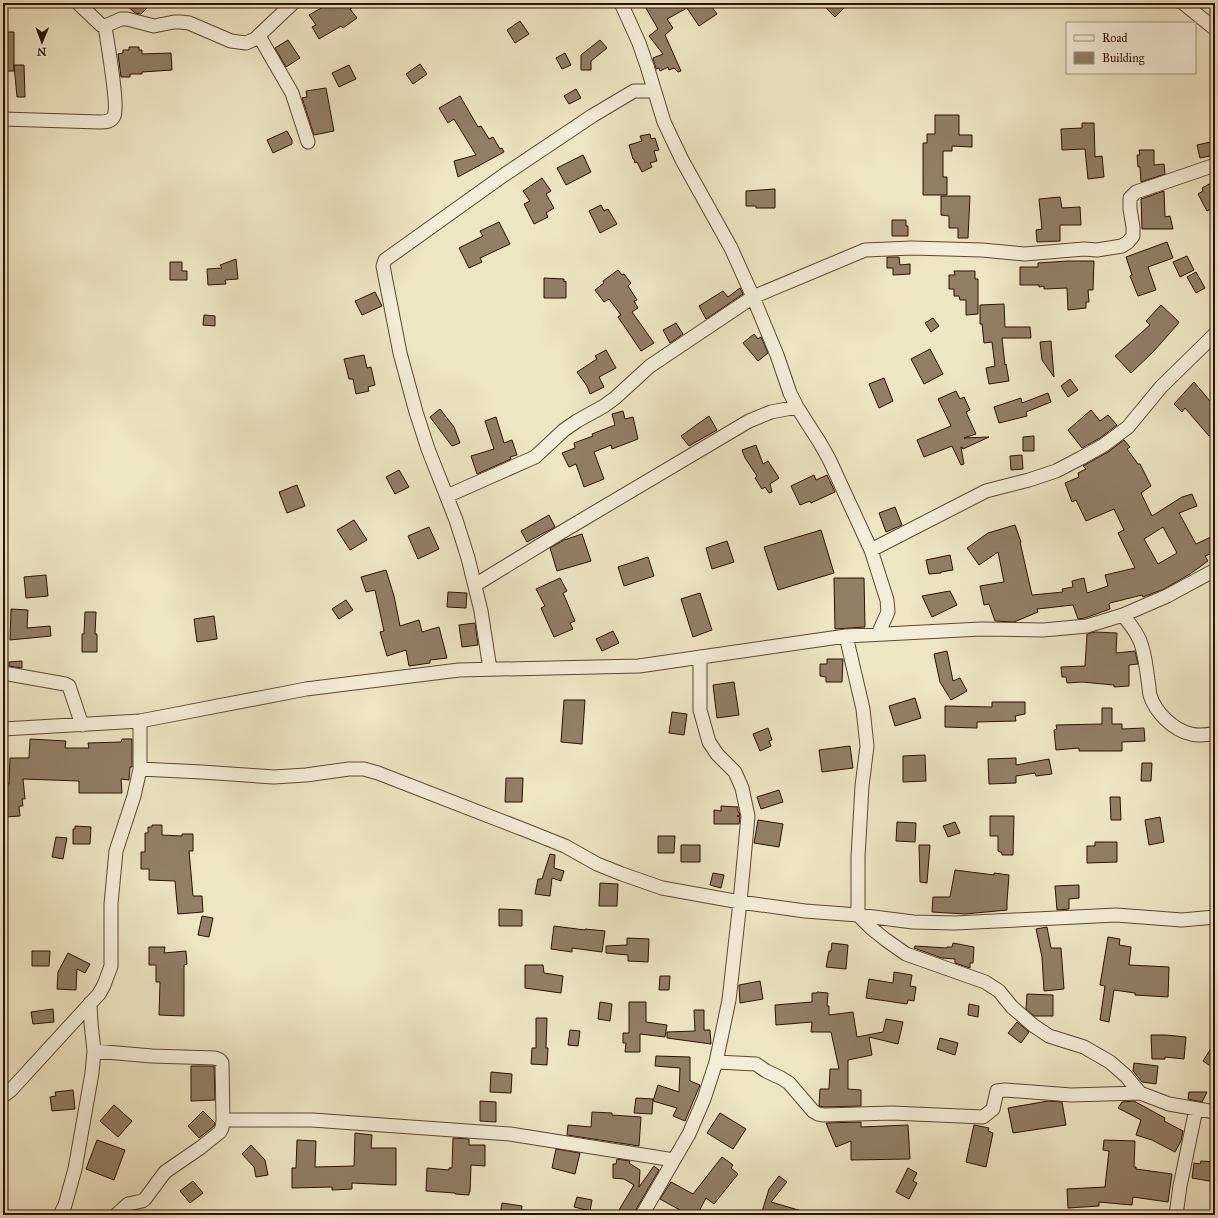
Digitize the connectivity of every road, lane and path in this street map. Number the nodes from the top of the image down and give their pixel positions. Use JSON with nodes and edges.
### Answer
{"nodes":[{"id":1,"x":78,"y":3,"type":"edge"},
{"id":2,"x":293,"y":3,"type":"edge"},
{"id":3,"x":621,"y":3,"type":"edge"},
{"id":4,"x":1183,"y":3,"type":"edge"},
{"id":5,"x":104,"y":26,"type":"junction"},
{"id":6,"x":1215,"y":29,"type":"edge"},
{"id":7,"x":259,"y":36,"type":"junction"},
{"id":8,"x":654,"y":91,"type":"junction"},
{"id":9,"x":3,"y":119,"type":"edge"},
{"id":10,"x":308,"y":142,"type":"dead end"},
{"id":11,"x":1215,"y":165,"type":"edge"},
{"id":12,"x":754,"y":297,"type":"junction"},
{"id":13,"x":1215,"y":334,"type":"edge"},
{"id":14,"x":797,"y":407,"type":"junction"},
{"id":15,"x":447,"y":496,"type":"junction"},
{"id":16,"x":871,"y":550,"type":"junction"},
{"id":17,"x":1215,"y":570,"type":"edge"},
{"id":18,"x":475,"y":585,"type":"junction"},
{"id":19,"x":1123,"y":615,"type":"junction"},
{"id":20,"x":878,"y":634,"type":"junction"},
{"id":21,"x":846,"y":636,"type":"junction"},
{"id":22,"x":700,"y":657,"type":"junction"},
{"id":23,"x":490,"y":669,"type":"junction"},
{"id":24,"x":3,"y":673,"type":"edge"},
{"id":25,"x":140,"y":721,"type":"junction"},
{"id":26,"x":82,"y":725,"type":"junction"},
{"id":27,"x":3,"y":729,"type":"edge"},
{"id":28,"x":1215,"y":733,"type":"edge"},
{"id":29,"x":140,"y":769,"type":"junction"},
{"id":30,"x":740,"y":902,"type":"junction"},
{"id":31,"x":858,"y":915,"type":"junction"},
{"id":32,"x":1215,"y":917,"type":"edge"},
{"id":33,"x":90,"y":1003,"type":"junction"},
{"id":34,"x":94,"y":1052,"type":"junction"},
{"id":35,"x":716,"y":1062,"type":"junction"},
{"id":36,"x":1140,"y":1093,"type":"junction"},
{"id":37,"x":3,"y":1096,"type":"edge"},
{"id":38,"x":1196,"y":1109,"type":"junction"},
{"id":39,"x":1215,"y":1112,"type":"edge"},
{"id":40,"x":223,"y":1120,"type":"junction"},
{"id":41,"x":674,"y":1160,"type":"junction"},
{"id":42,"x":60,"y":1215,"type":"edge"},
{"id":43,"x":116,"y":1215,"type":"edge"},
{"id":44,"x":642,"y":1215,"type":"edge"},
{"id":45,"x":1176,"y":1215,"type":"edge"}],
"edges":[{"from":1,"to":5,"type":"street"},
{"from":2,"to":7,"type":"street"},
{"from":3,"to":8,"type":"street"},
{"from":4,"to":6,"type":"street"},
{"from":5,"to":7,"type":"street"},
{"from":5,"to":9,"type":"street"},
{"from":7,"to":10,"type":"street"},
{"from":8,"to":12,"type":"street"},
{"from":8,"to":15,"type":"street"},
{"from":11,"to":12,"type":"street"},
{"from":12,"to":14,"type":"street"},
{"from":12,"to":15,"type":"street"},
{"from":13,"to":16,"type":"street"},
{"from":14,"to":16,"type":"street"},
{"from":14,"to":18,"type":"street"},
{"from":15,"to":18,"type":"street"},
{"from":16,"to":20,"type":"street"},
{"from":17,"to":19,"type":"street"},
{"from":18,"to":23,"type":"street"},
{"from":19,"to":20,"type":"street"},
{"from":19,"to":28,"type":"street"},
{"from":20,"to":21,"type":"street"},
{"from":21,"to":22,"type":"street"},
{"from":21,"to":31,"type":"street"},
{"from":22,"to":23,"type":"street"},
{"from":22,"to":30,"type":"street"},
{"from":23,"to":25,"type":"street"},
{"from":24,"to":26,"type":"street"},
{"from":25,"to":26,"type":"street"},
{"from":25,"to":29,"type":"street"},
{"from":26,"to":27,"type":"street"},
{"from":29,"to":30,"type":"street"},
{"from":29,"to":33,"type":"street"},
{"from":30,"to":31,"type":"street"},
{"from":30,"to":35,"type":"street"},
{"from":31,"to":32,"type":"street"},
{"from":31,"to":36,"type":"street"},
{"from":33,"to":34,"type":"street"},
{"from":33,"to":37,"type":"street"},
{"from":34,"to":40,"type":"street"},
{"from":34,"to":42,"type":"street"},
{"from":35,"to":36,"type":"street"},
{"from":35,"to":41,"type":"street"},
{"from":36,"to":38,"type":"street"},
{"from":38,"to":39,"type":"street"},
{"from":38,"to":45,"type":"street"},
{"from":40,"to":41,"type":"street"},
{"from":40,"to":43,"type":"street"},
{"from":41,"to":44,"type":"street"}]}
